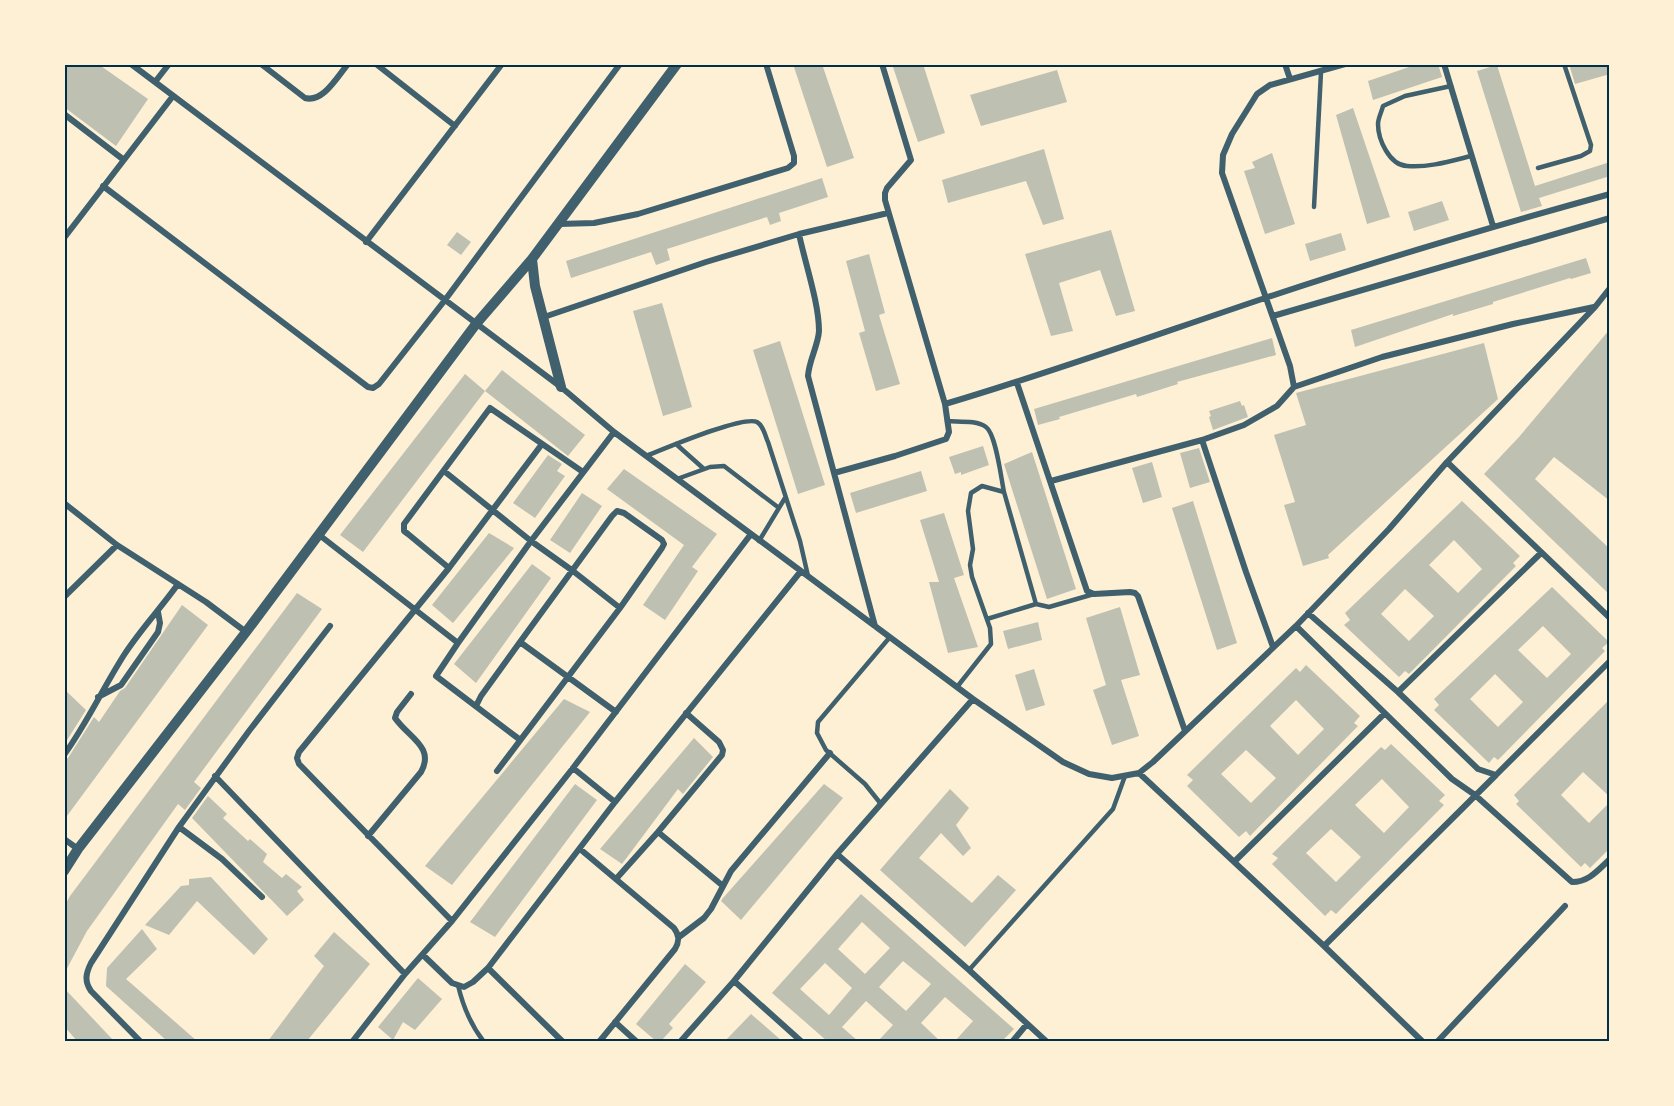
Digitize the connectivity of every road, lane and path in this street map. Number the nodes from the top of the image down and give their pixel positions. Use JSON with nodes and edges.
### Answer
{"nodes":[{"id":1,"x":131,"y":64,"type":"edge"},
{"id":2,"x":169,"y":64,"type":"edge"},
{"id":3,"x":261,"y":64,"type":"edge"},
{"id":4,"x":348,"y":64,"type":"edge"},
{"id":5,"x":376,"y":64,"type":"edge"},
{"id":6,"x":491,"y":64,"type":"edge"},
{"id":7,"x":620,"y":64,"type":"edge"},
{"id":8,"x":677,"y":64,"type":"edge"},
{"id":9,"x":766,"y":64,"type":"edge"},
{"id":10,"x":882,"y":64,"type":"edge"},
{"id":11,"x":1285,"y":64,"type":"edge"},
{"id":12,"x":1345,"y":64,"type":"edge"},
{"id":13,"x":1444,"y":64,"type":"edge"},
{"id":14,"x":1564,"y":64,"type":"edge"},
{"id":15,"x":500,"y":67,"type":"edge"},
{"id":16,"x":1321,"y":72,"type":"junction"},
{"id":17,"x":1290,"y":79,"type":"junction"},
{"id":18,"x":155,"y":82,"type":"junction"},
{"id":19,"x":1451,"y":86,"type":"junction"},
{"id":20,"x":173,"y":96,"type":"junction"},
{"id":21,"x":64,"y":114,"type":"edge"},
{"id":22,"x":455,"y":126,"type":"junction"},
{"id":23,"x":1471,"y":156,"type":"junction"},
{"id":24,"x":124,"y":160,"type":"junction"},
{"id":25,"x":1538,"y":168,"type":"dead end"},
{"id":26,"x":103,"y":186,"type":"junction"},
{"id":27,"x":1610,"y":194,"type":"edge"},
{"id":28,"x":1314,"y":207,"type":"dead end"},
{"id":29,"x":888,"y":213,"type":"junction"},
{"id":30,"x":1610,"y":218,"type":"edge"},
{"id":31,"x":558,"y":224,"type":"junction"},
{"id":32,"x":1493,"y":226,"type":"junction"},
{"id":33,"x":799,"y":234,"type":"junction"},
{"id":34,"x":64,"y":238,"type":"edge"},
{"id":35,"x":366,"y":242,"type":"junction"},
{"id":36,"x":532,"y":259,"type":"junction"},
{"id":37,"x":1610,"y":288,"type":"edge"},
{"id":38,"x":1267,"y":298,"type":"junction"},
{"id":39,"x":445,"y":300,"type":"junction"},
{"id":40,"x":1595,"y":307,"type":"junction"},
{"id":41,"x":1273,"y":316,"type":"junction"},
{"id":42,"x":544,"y":317,"type":"junction"},
{"id":43,"x":476,"y":324,"type":"junction"},
{"id":44,"x":1017,"y":383,"type":"junction"},
{"id":45,"x":561,"y":387,"type":"junction"},
{"id":46,"x":1294,"y":387,"type":"junction"},
{"id":47,"x":945,"y":404,"type":"junction"},
{"id":48,"x":947,"y":421,"type":"junction"},
{"id":49,"x":614,"y":432,"type":"junction"},
{"id":50,"x":1202,"y":440,"type":"junction"},
{"id":51,"x":542,"y":444,"type":"junction"},
{"id":52,"x":676,"y":444,"type":"junction"},
{"id":53,"x":646,"y":456,"type":"junction"},
{"id":54,"x":1447,"y":462,"type":"junction"},
{"id":55,"x":704,"y":469,"type":"junction"},
{"id":56,"x":444,"y":471,"type":"junction"},
{"id":57,"x":583,"y":472,"type":"junction"},
{"id":58,"x":834,"y":473,"type":"junction"},
{"id":59,"x":677,"y":479,"type":"junction"},
{"id":60,"x":1051,"y":481,"type":"junction"},
{"id":61,"x":1004,"y":492,"type":"junction"},
{"id":62,"x":785,"y":498,"type":"junction"},
{"id":63,"x":64,"y":503,"type":"edge"},
{"id":64,"x":779,"y":508,"type":"junction"},
{"id":65,"x":492,"y":509,"type":"junction"},
{"id":66,"x":318,"y":534,"type":"junction"},
{"id":67,"x":751,"y":534,"type":"junction"},
{"id":68,"x":531,"y":541,"type":"junction"},
{"id":69,"x":759,"y":541,"type":"junction"},
{"id":70,"x":117,"y":545,"type":"junction"},
{"id":71,"x":1541,"y":553,"type":"junction"},
{"id":72,"x":449,"y":568,"type":"junction"},
{"id":73,"x":573,"y":571,"type":"junction"},
{"id":74,"x":801,"y":571,"type":"junction"},
{"id":75,"x":808,"y":576,"type":"junction"},
{"id":76,"x":178,"y":584,"type":"junction"},
{"id":77,"x":1094,"y":594,"type":"junction"},
{"id":78,"x":64,"y":597,"type":"edge"},
{"id":79,"x":1036,"y":604,"type":"junction"},
{"id":80,"x":416,"y":608,"type":"junction"},
{"id":81,"x":620,"y":608,"type":"junction"},
{"id":82,"x":158,"y":612,"type":"junction"},
{"id":83,"x":1308,"y":613,"type":"junction"},
{"id":84,"x":987,"y":618,"type":"junction"},
{"id":85,"x":1610,"y":618,"type":"edge"},
{"id":86,"x":330,"y":626,"type":"dead end"},
{"id":87,"x":875,"y":626,"type":"junction"},
{"id":88,"x":1296,"y":626,"type":"junction"},
{"id":89,"x":246,"y":632,"type":"junction"},
{"id":90,"x":890,"y":637,"type":"junction"},
{"id":91,"x":458,"y":642,"type":"junction"},
{"id":92,"x":520,"y":642,"type":"junction"},
{"id":93,"x":1274,"y":647,"type":"junction"},
{"id":94,"x":1610,"y":661,"type":"edge"},
{"id":95,"x":567,"y":677,"type":"junction"},
{"id":96,"x":957,"y":687,"type":"junction"},
{"id":97,"x":1398,"y":692,"type":"junction"},
{"id":98,"x":411,"y":694,"type":"dead end"},
{"id":99,"x":98,"y":697,"type":"junction"},
{"id":100,"x":974,"y":699,"type":"junction"},
{"id":101,"x":476,"y":706,"type":"junction"},
{"id":102,"x":616,"y":712,"type":"junction"},
{"id":103,"x":686,"y":713,"type":"junction"},
{"id":104,"x":1384,"y":714,"type":"junction"},
{"id":105,"x":1185,"y":731,"type":"junction"},
{"id":106,"x":519,"y":739,"type":"junction"},
{"id":107,"x":830,"y":753,"type":"junction"},
{"id":108,"x":64,"y":755,"type":"edge"},
{"id":109,"x":573,"y":768,"type":"junction"},
{"id":110,"x":497,"y":771,"type":"dead end"},
{"id":111,"x":1139,"y":772,"type":"junction"},
{"id":112,"x":1496,"y":775,"type":"junction"},
{"id":113,"x":215,"y":776,"type":"junction"},
{"id":114,"x":1125,"y":776,"type":"junction"},
{"id":115,"x":1475,"y":795,"type":"junction"},
{"id":116,"x":615,"y":802,"type":"junction"},
{"id":117,"x":881,"y":804,"type":"junction"},
{"id":118,"x":179,"y":827,"type":"junction"},
{"id":119,"x":658,"y":832,"type":"junction"},
{"id":120,"x":368,"y":836,"type":"junction"},
{"id":121,"x":64,"y":839,"type":"edge"},
{"id":122,"x":78,"y":849,"type":"junction"},
{"id":123,"x":580,"y":849,"type":"junction"},
{"id":124,"x":837,"y":854,"type":"junction"},
{"id":125,"x":1610,"y":859,"type":"edge"},
{"id":126,"x":1235,"y":861,"type":"junction"},
{"id":127,"x":64,"y":871,"type":"edge"},
{"id":128,"x":616,"y":879,"type":"junction"},
{"id":129,"x":723,"y":886,"type":"junction"},
{"id":130,"x":262,"y":897,"type":"dead end"},
{"id":131,"x":1565,"y":906,"type":"dead end"},
{"id":132,"x":452,"y":921,"type":"junction"},
{"id":133,"x":679,"y":937,"type":"junction"},
{"id":134,"x":1324,"y":946,"type":"junction"},
{"id":135,"x":423,"y":955,"type":"junction"},
{"id":136,"x":488,"y":968,"type":"junction"},
{"id":137,"x":969,"y":970,"type":"junction"},
{"id":138,"x":405,"y":974,"type":"junction"},
{"id":139,"x":734,"y":981,"type":"junction"},
{"id":140,"x":458,"y":986,"type":"junction"},
{"id":141,"x":615,"y":1022,"type":"junction"},
{"id":142,"x":1027,"y":1024,"type":"junction"},
{"id":143,"x":141,"y":1041,"type":"edge"},
{"id":144,"x":352,"y":1041,"type":"edge"},
{"id":145,"x":484,"y":1041,"type":"edge"},
{"id":146,"x":563,"y":1041,"type":"edge"},
{"id":147,"x":599,"y":1041,"type":"edge"},
{"id":148,"x":637,"y":1041,"type":"edge"},
{"id":149,"x":680,"y":1041,"type":"edge"},
{"id":150,"x":802,"y":1041,"type":"edge"},
{"id":151,"x":1012,"y":1041,"type":"edge"},
{"id":152,"x":1047,"y":1041,"type":"edge"},
{"id":153,"x":1423,"y":1041,"type":"edge"},
{"id":154,"x":1437,"y":1041,"type":"edge"}],
"edges":[{"from":1,"to":18,"type":"street"},
{"from":2,"to":18,"type":"street"},
{"from":3,"to":4,"type":"street"},
{"from":5,"to":22,"type":"street"},
{"from":6,"to":15,"type":"street"},
{"from":7,"to":39,"type":"street"},
{"from":8,"to":31,"type":"street"},
{"from":9,"to":31,"type":"street"},
{"from":10,"to":29,"type":"street"},
{"from":11,"to":17,"type":"street"},
{"from":12,"to":16,"type":"street"},
{"from":13,"to":19,"type":"street"},
{"from":14,"to":25,"type":"lane"},
{"from":15,"to":22,"type":"street"},
{"from":16,"to":17,"type":"street"},
{"from":16,"to":28,"type":"lane"},
{"from":17,"to":38,"type":"street"},
{"from":18,"to":20,"type":"street"},
{"from":19,"to":23,"type":"street"},
{"from":19,"to":23,"type":"lane"},
{"from":20,"to":24,"type":"street"},
{"from":20,"to":35,"type":"street"},
{"from":21,"to":24,"type":"street"},
{"from":22,"to":35,"type":"street"},
{"from":23,"to":32,"type":"street"},
{"from":24,"to":26,"type":"street"},
{"from":26,"to":34,"type":"street"},
{"from":26,"to":39,"type":"street"},
{"from":27,"to":32,"type":"street"},
{"from":29,"to":33,"type":"street"},
{"from":29,"to":47,"type":"street"},
{"from":30,"to":41,"type":"street"},
{"from":31,"to":36,"type":"street"},
{"from":32,"to":38,"type":"street"},
{"from":33,"to":42,"type":"street"},
{"from":33,"to":58,"type":"street"},
{"from":35,"to":39,"type":"street"},
{"from":36,"to":42,"type":"street"},
{"from":36,"to":43,"type":"street"},
{"from":37,"to":40,"type":"street"},
{"from":38,"to":41,"type":"street"},
{"from":38,"to":44,"type":"street"},
{"from":39,"to":43,"type":"street"},
{"from":40,"to":46,"type":"street"},
{"from":40,"to":54,"type":"street"},
{"from":41,"to":46,"type":"street"},
{"from":42,"to":45,"type":"street"},
{"from":43,"to":45,"type":"street"},
{"from":43,"to":66,"type":"street"},
{"from":44,"to":47,"type":"street"},
{"from":44,"to":60,"type":"street"},
{"from":45,"to":49,"type":"street"},
{"from":46,"to":50,"type":"street"},
{"from":47,"to":48,"type":"street"},
{"from":48,"to":58,"type":"street"},
{"from":48,"to":61,"type":"lane"},
{"from":49,"to":53,"type":"street"},
{"from":49,"to":57,"type":"street"},
{"from":50,"to":60,"type":"street"},
{"from":50,"to":93,"type":"street"},
{"from":51,"to":56,"type":"street"},
{"from":51,"to":57,"type":"street"},
{"from":51,"to":65,"type":"street"},
{"from":52,"to":53,"type":"lane"},
{"from":52,"to":55,"type":"lane"},
{"from":52,"to":62,"type":"lane"},
{"from":53,"to":59,"type":"street"},
{"from":54,"to":71,"type":"street"},
{"from":54,"to":83,"type":"street"},
{"from":55,"to":59,"type":"lane"},
{"from":55,"to":64,"type":"lane"},
{"from":56,"to":65,"type":"street"},
{"from":56,"to":72,"type":"street"},
{"from":57,"to":68,"type":"street"},
{"from":58,"to":87,"type":"street"},
{"from":59,"to":67,"type":"street"},
{"from":60,"to":77,"type":"street"},
{"from":61,"to":79,"type":"lane"},
{"from":61,"to":84,"type":"lane"},
{"from":62,"to":64,"type":"lane"},
{"from":62,"to":75,"type":"lane"},
{"from":63,"to":70,"type":"street"},
{"from":64,"to":69,"type":"lane"},
{"from":65,"to":68,"type":"street"},
{"from":65,"to":72,"type":"street"},
{"from":66,"to":80,"type":"street"},
{"from":66,"to":89,"type":"street"},
{"from":67,"to":69,"type":"street"},
{"from":67,"to":102,"type":"street"},
{"from":68,"to":73,"type":"street"},
{"from":68,"to":91,"type":"street"},
{"from":69,"to":74,"type":"street"},
{"from":70,"to":76,"type":"street"},
{"from":70,"to":78,"type":"street"},
{"from":71,"to":85,"type":"street"},
{"from":71,"to":97,"type":"street"},
{"from":72,"to":80,"type":"street"},
{"from":73,"to":81,"type":"street"},
{"from":73,"to":81,"type":"street"},
{"from":73,"to":92,"type":"street"},
{"from":74,"to":75,"type":"street"},
{"from":74,"to":103,"type":"street"},
{"from":75,"to":87,"type":"street"},
{"from":76,"to":82,"type":"street"},
{"from":76,"to":89,"type":"street"},
{"from":77,"to":79,"type":"lane"},
{"from":77,"to":105,"type":"street"},
{"from":79,"to":84,"type":"lane"},
{"from":80,"to":91,"type":"street"},
{"from":80,"to":120,"type":"street"},
{"from":81,"to":95,"type":"street"},
{"from":82,"to":99,"type":"street"},
{"from":82,"to":99,"type":"street"},
{"from":83,"to":88,"type":"street"},
{"from":83,"to":97,"type":"street"},
{"from":84,"to":96,"type":"lane"},
{"from":86,"to":113,"type":"street"},
{"from":87,"to":90,"type":"street"},
{"from":88,"to":93,"type":"street"},
{"from":88,"to":104,"type":"street"},
{"from":89,"to":122,"type":"street"},
{"from":90,"to":96,"type":"street"},
{"from":90,"to":107,"type":"lane"},
{"from":91,"to":101,"type":"street"},
{"from":92,"to":95,"type":"street"},
{"from":92,"to":101,"type":"street"},
{"from":93,"to":105,"type":"street"},
{"from":94,"to":112,"type":"street"},
{"from":95,"to":102,"type":"street"},
{"from":95,"to":106,"type":"street"},
{"from":96,"to":100,"type":"street"},
{"from":97,"to":112,"type":"street"},
{"from":98,"to":120,"type":"street"},
{"from":99,"to":108,"type":"street"},
{"from":100,"to":114,"type":"street"},
{"from":100,"to":117,"type":"street"},
{"from":101,"to":106,"type":"street"},
{"from":102,"to":109,"type":"street"},
{"from":103,"to":116,"type":"street"},
{"from":103,"to":119,"type":"street"},
{"from":104,"to":115,"type":"street"},
{"from":104,"to":126,"type":"street"},
{"from":105,"to":111,"type":"street"},
{"from":106,"to":110,"type":"street"},
{"from":107,"to":117,"type":"lane"},
{"from":107,"to":129,"type":"street"},
{"from":109,"to":116,"type":"street"},
{"from":109,"to":132,"type":"street"},
{"from":111,"to":114,"type":"street"},
{"from":111,"to":126,"type":"street"},
{"from":112,"to":115,"type":"street"},
{"from":113,"to":118,"type":"street"},
{"from":113,"to":138,"type":"street"},
{"from":114,"to":137,"type":"lane"},
{"from":115,"to":125,"type":"street"},
{"from":115,"to":134,"type":"street"},
{"from":116,"to":123,"type":"street"},
{"from":117,"to":124,"type":"street"},
{"from":118,"to":130,"type":"street"},
{"from":118,"to":143,"type":"street"},
{"from":119,"to":128,"type":"street"},
{"from":119,"to":129,"type":"street"},
{"from":120,"to":132,"type":"street"},
{"from":121,"to":122,"type":"street"},
{"from":122,"to":127,"type":"street"},
{"from":123,"to":128,"type":"street"},
{"from":123,"to":136,"type":"street"},
{"from":124,"to":137,"type":"street"},
{"from":124,"to":139,"type":"street"},
{"from":126,"to":134,"type":"street"},
{"from":128,"to":133,"type":"street"},
{"from":129,"to":133,"type":"street"},
{"from":131,"to":154,"type":"street"},
{"from":132,"to":135,"type":"street"},
{"from":133,"to":141,"type":"street"},
{"from":134,"to":153,"type":"street"},
{"from":135,"to":138,"type":"street"},
{"from":135,"to":140,"type":"street"},
{"from":136,"to":140,"type":"street"},
{"from":136,"to":146,"type":"street"},
{"from":137,"to":142,"type":"street"},
{"from":138,"to":144,"type":"street"},
{"from":139,"to":149,"type":"street"},
{"from":139,"to":150,"type":"street"},
{"from":140,"to":145,"type":"lane"},
{"from":141,"to":147,"type":"street"},
{"from":141,"to":148,"type":"street"},
{"from":142,"to":151,"type":"street"},
{"from":142,"to":152,"type":"street"}]}
